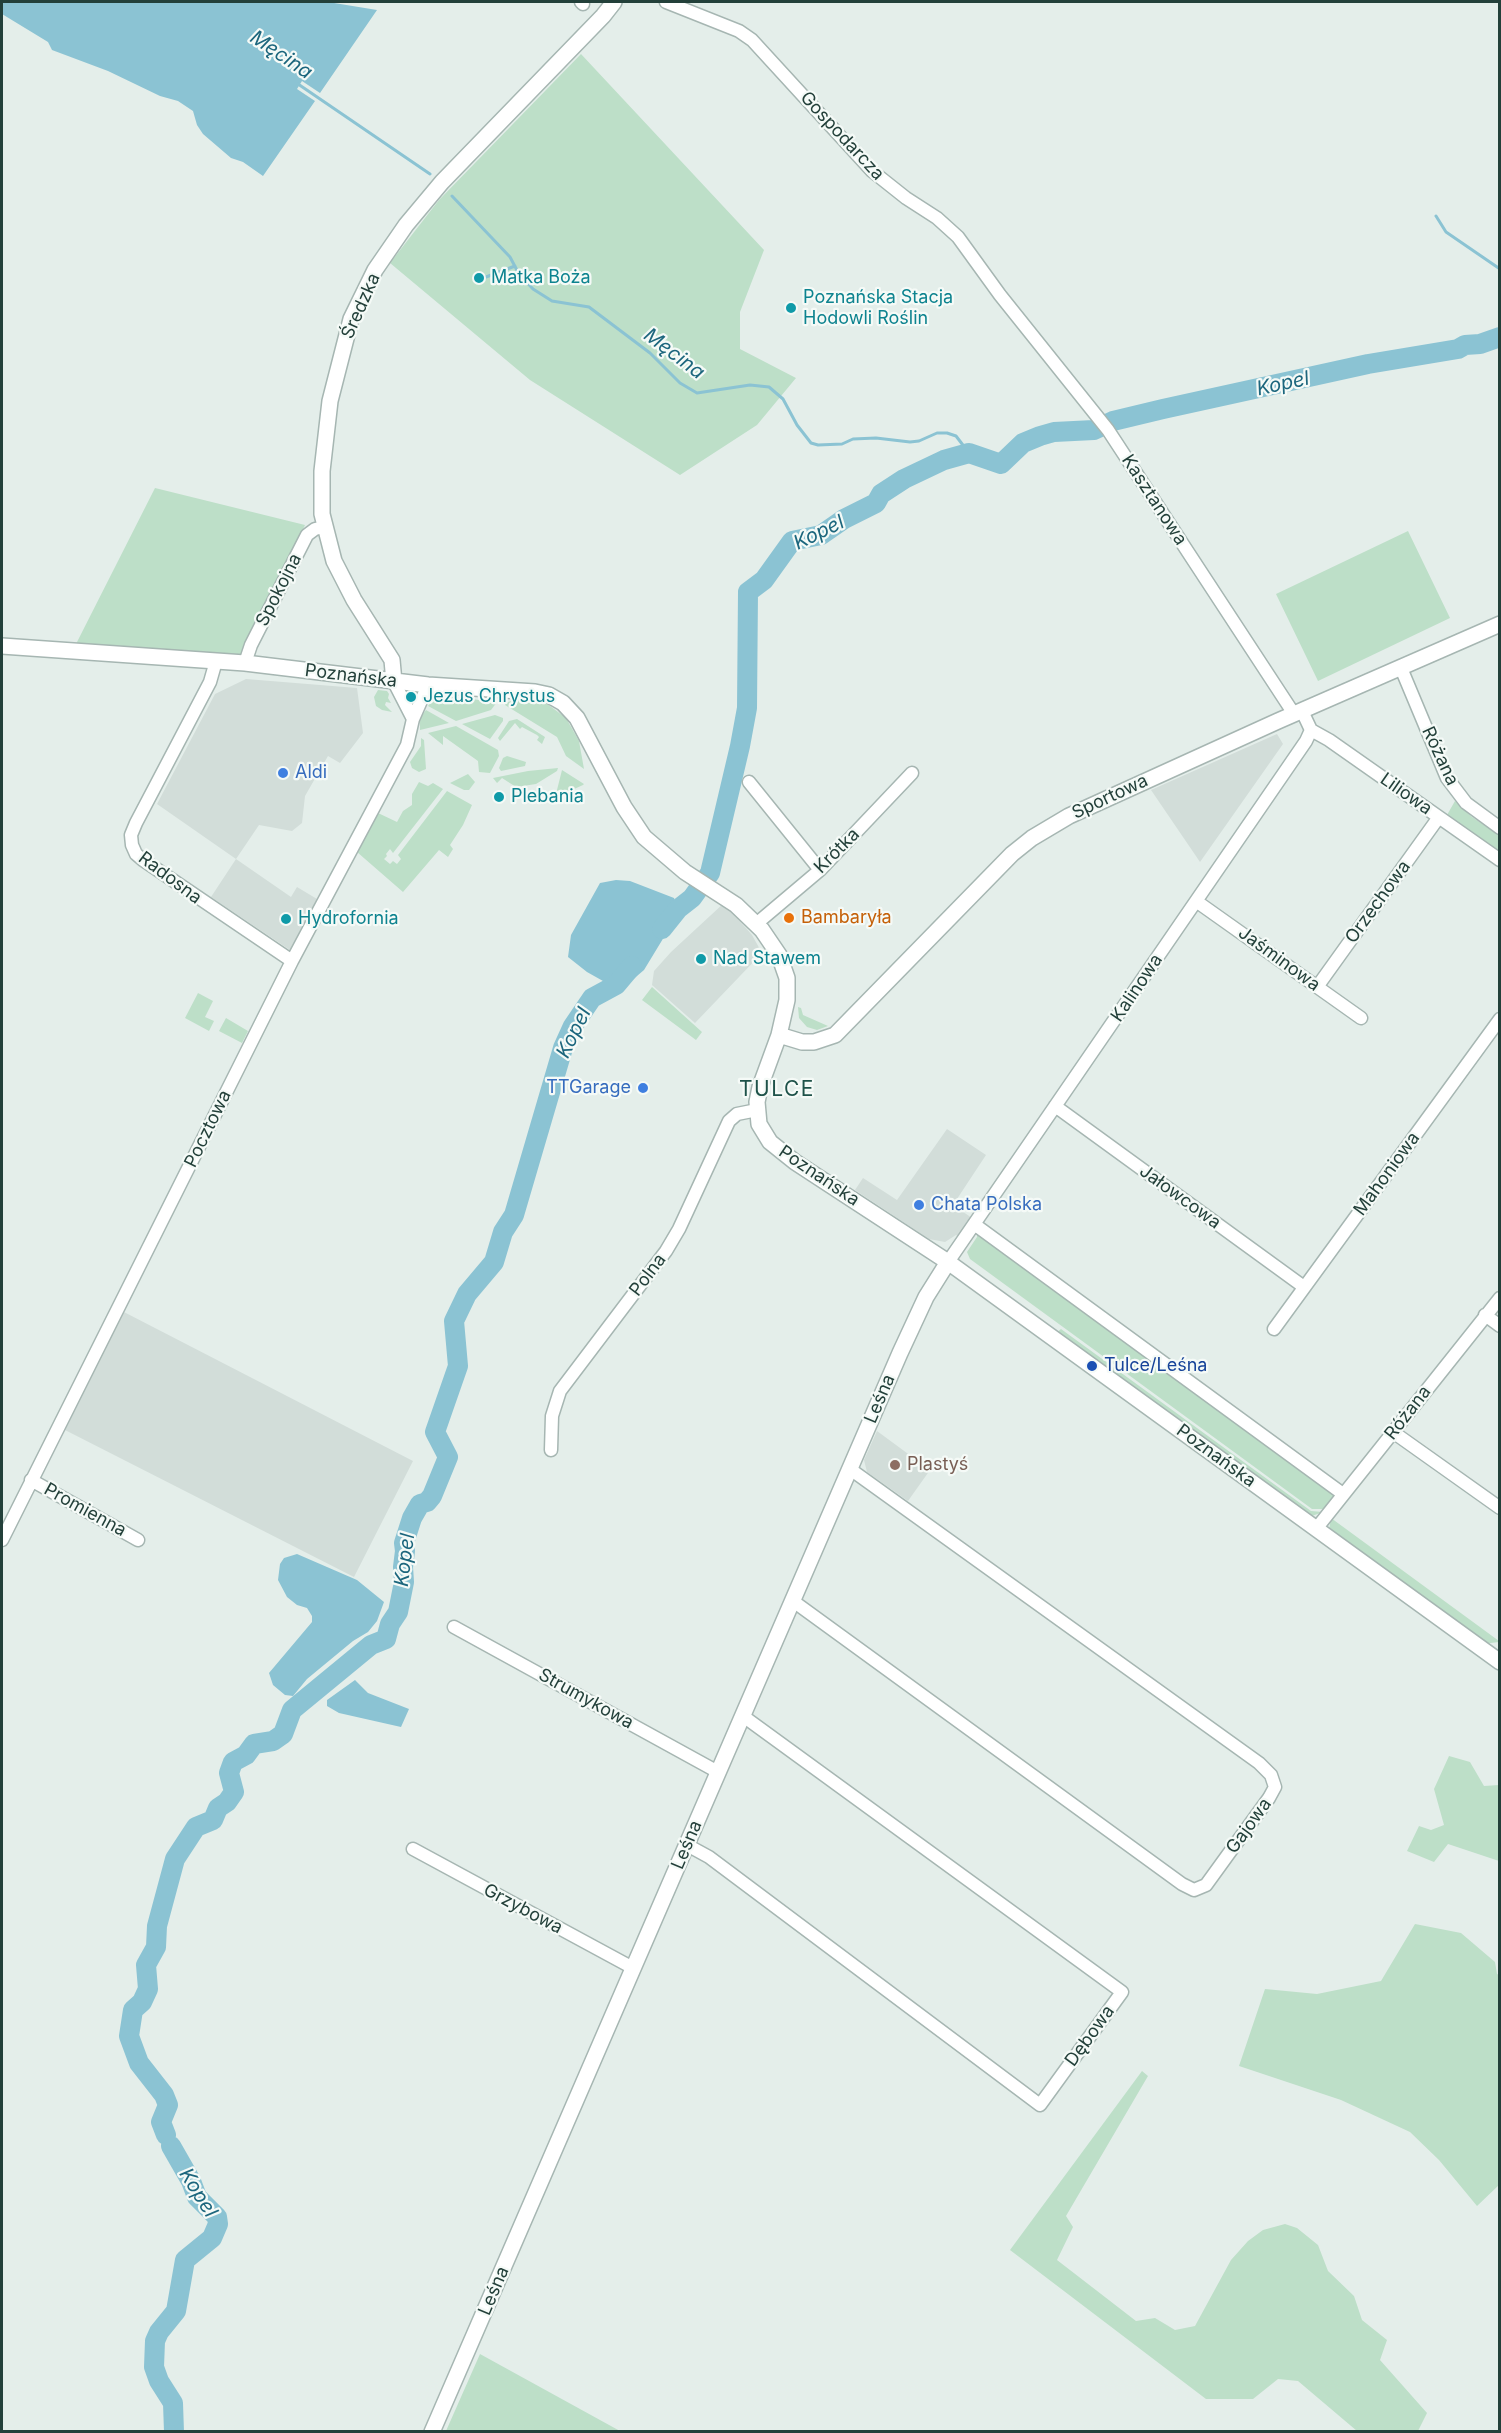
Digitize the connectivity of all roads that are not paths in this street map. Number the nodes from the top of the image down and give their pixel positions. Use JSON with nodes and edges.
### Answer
{"nodes":[{"id":1,"x":614,"y":2,"type":"edge"},
{"id":2,"x":666,"y":2,"type":"edge"},
{"id":3,"x":1000,"y":295,"type":"joint"},
{"id":4,"x":324,"y":527,"type":"junction"},
{"id":5,"x":1500,"y":624,"type":"edge"},
{"id":6,"x":2,"y":646,"type":"edge"},
{"id":7,"x":216,"y":661,"type":"junction"},
{"id":8,"x":245,"y":663,"type":"junction"},
{"id":9,"x":1401,"y":668,"type":"junction"},
{"id":10,"x":394,"y":682,"type":"junction"},
{"id":11,"x":428,"y":686,"type":"junction"},
{"id":12,"x":1298,"y":712,"type":"junction"},
{"id":13,"x":413,"y":719,"type":"junction"},
{"id":14,"x":1311,"y":730,"type":"junction"},
{"id":15,"x":912,"y":773,"type":"dead end"},
{"id":16,"x":749,"y":782,"type":"dead end"},
{"id":17,"x":1439,"y":818,"type":"junction"},
{"id":18,"x":1500,"y":828,"type":"edge"},
{"id":19,"x":1500,"y":860,"type":"edge"},
{"id":20,"x":820,"y":870,"type":"junction"},
{"id":21,"x":1196,"y":901,"type":"junction"},
{"id":22,"x":756,"y":924,"type":"junction"},
{"id":23,"x":292,"y":961,"type":"junction"},
{"id":24,"x":1317,"y":987,"type":"junction"},
{"id":25,"x":1361,"y":1018,"type":"dead end"},
{"id":26,"x":1500,"y":1019,"type":"edge"},
{"id":27,"x":779,"y":1035,"type":"junction"},
{"id":28,"x":1055,"y":1106,"type":"junction"},
{"id":29,"x":756,"y":1110,"type":"junction"},
{"id":30,"x":974,"y":1224,"type":"junction"},
{"id":31,"x":948,"y":1262,"type":"junction"},
{"id":32,"x":1304,"y":1287,"type":"junction"},
{"id":33,"x":1500,"y":1298,"type":"edge"},
{"id":34,"x":1485,"y":1315,"type":"junction"},
{"id":35,"x":1500,"y":1326,"type":"edge"},
{"id":36,"x":1274,"y":1329,"type":"dead end"},
{"id":37,"x":1393,"y":1432,"type":"junction"},
{"id":38,"x":551,"y":1450,"type":"dead end"},
{"id":39,"x":850,"y":1469,"type":"junction"},
{"id":40,"x":31,"y":1480,"type":"junction"},
{"id":41,"x":1343,"y":1494,"type":"junction"},
{"id":42,"x":1500,"y":1508,"type":"edge"},
{"id":43,"x":1316,"y":1529,"type":"junction"},
{"id":44,"x":2,"y":1540,"type":"edge"},
{"id":45,"x":138,"y":1540,"type":"dead end"},
{"id":46,"x":793,"y":1601,"type":"junction"},
{"id":47,"x":454,"y":1627,"type":"dead end"},
{"id":48,"x":1499,"y":1660,"type":"edge"},
{"id":49,"x":743,"y":1716,"type":"junction"},
{"id":50,"x":718,"y":1772,"type":"junction"},
{"id":51,"x":687,"y":1845,"type":"junction"},
{"id":52,"x":414,"y":1849,"type":"dead end"},
{"id":53,"x":633,"y":1968,"type":"junction"},
{"id":54,"x":432,"y":2432,"type":"edge"}],
"edges":[{"from":1,"to":4,"type":"street","name":"Średzka"},
{"from":2,"to":3,"type":"street","name":"Gospodarcza"},
{"from":3,"to":12,"type":"street","name":"Kasztanowa"},
{"from":4,"to":8,"type":"street","name":"Spokojna"},
{"from":4,"to":10,"type":"street","name":"Średzka"},
{"from":5,"to":9,"type":"street","name":"Sportowa"},
{"from":6,"to":7,"type":"street","name":"Poznańska"},
{"from":7,"to":8,"type":"street","name":"Poznańska"},
{"from":7,"to":23,"type":"street","name":"Radosna"},
{"from":8,"to":10,"type":"street","name":"Poznańska"},
{"from":9,"to":12,"type":"street","name":"Sportowa"},
{"from":9,"to":18,"type":"street","name":"Różana"},
{"from":10,"to":11,"type":"street","name":"Poznańska"},
{"from":10,"to":13,"type":"street"},
{"from":11,"to":13,"type":"street","name":"Pocztowa"},
{"from":11,"to":22,"type":"street","name":"Poznańska"},
{"from":12,"to":14,"type":"street"},
{"from":12,"to":27,"type":"street","name":"Sportowa"},
{"from":13,"to":23,"type":"street","name":"Pocztowa"},
{"from":14,"to":17,"type":"street","name":"Liliowa"},
{"from":14,"to":21,"type":"street","name":"Kalinowa"},
{"from":15,"to":20,"type":"street","name":"Krótka"},
{"from":16,"to":20,"type":"street"},
{"from":17,"to":19,"type":"street","name":"Liliowa"},
{"from":17,"to":24,"type":"street","name":"Orzechowa"},
{"from":20,"to":22,"type":"street","name":"Krótka"},
{"from":21,"to":24,"type":"street","name":"Jaśminowa"},
{"from":21,"to":28,"type":"street","name":"Kalinowa"},
{"from":22,"to":27,"type":"street","name":"Poznańska"},
{"from":23,"to":40,"type":"street","name":"Pocztowa"},
{"from":24,"to":25,"type":"street","name":"Jaśminowa"},
{"from":26,"to":32,"type":"street","name":"Mahoniowa"},
{"from":27,"to":29,"type":"street","name":"Poznańska"},
{"from":28,"to":30,"type":"street","name":"Kalinowa"},
{"from":28,"to":32,"type":"street","name":"Jałowcowa"},
{"from":29,"to":31,"type":"street","name":"Poznańska"},
{"from":29,"to":38,"type":"street","name":"Polna"},
{"from":30,"to":31,"type":"street","name":"Kalinowa"},
{"from":30,"to":41,"type":"street"},
{"from":31,"to":39,"type":"street","name":"Leśna"},
{"from":31,"to":43,"type":"street","name":"Poznańska"},
{"from":32,"to":36,"type":"street","name":"Mahoniowa"},
{"from":33,"to":34,"type":"street","name":"Różana"},
{"from":34,"to":35,"type":"street"},
{"from":34,"to":37,"type":"street","name":"Różana"},
{"from":37,"to":41,"type":"street","name":"Różana"},
{"from":37,"to":42,"type":"street"},
{"from":39,"to":46,"type":"street","name":"Leśna"},
{"from":39,"to":46,"type":"street","name":"Gajowa"},
{"from":40,"to":44,"type":"street","name":"Pocztowa"},
{"from":40,"to":45,"type":"street","name":"Promienna"},
{"from":41,"to":43,"type":"street","name":"Różana"},
{"from":43,"to":48,"type":"street","name":"Poznańska"},
{"from":46,"to":49,"type":"street","name":"Leśna"},
{"from":47,"to":50,"type":"street","name":"Strumykowa"},
{"from":49,"to":50,"type":"street","name":"Leśna"},
{"from":49,"to":51,"type":"street","name":"Dębowa"},
{"from":50,"to":51,"type":"street","name":"Leśna"},
{"from":51,"to":53,"type":"street","name":"Leśna"},
{"from":52,"to":53,"type":"street","name":"Grzybowa"},
{"from":53,"to":54,"type":"street","name":"Leśna"}]}
